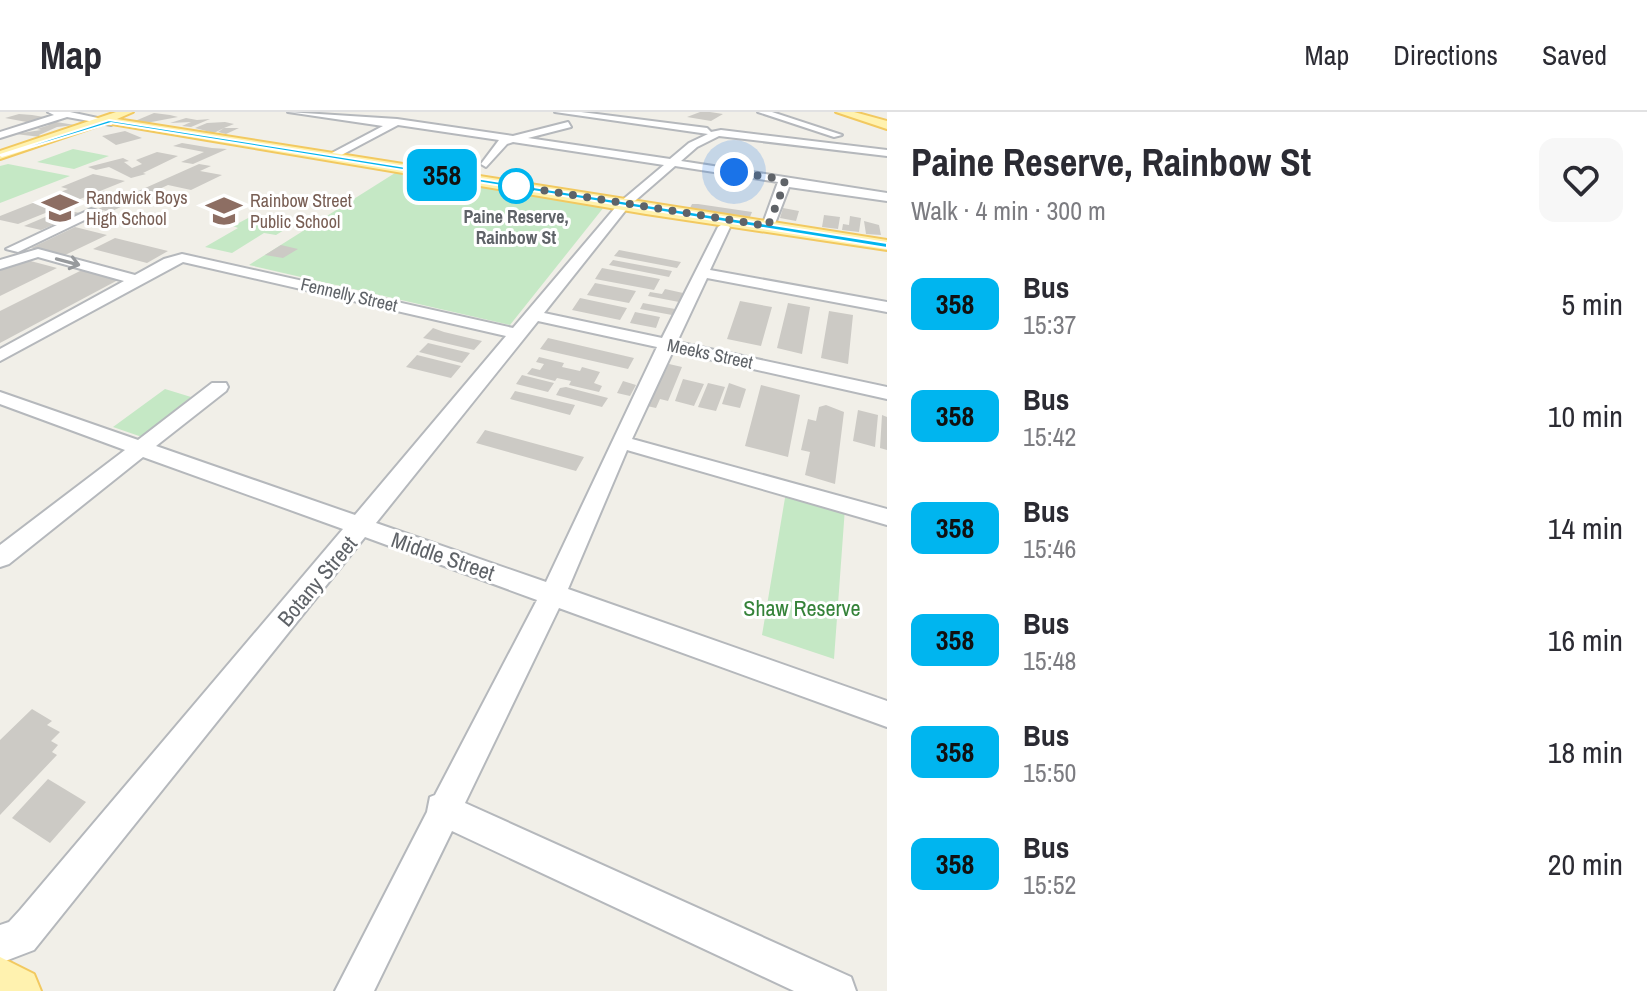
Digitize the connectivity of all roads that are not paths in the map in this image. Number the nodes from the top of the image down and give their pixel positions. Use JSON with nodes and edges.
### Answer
{"nodes":[{"id":1,"x":53,"y":112,"type":"edge"},
{"id":2,"x":127,"y":112,"type":"edge"},
{"id":3,"x":139,"y":112,"type":"edge"},
{"id":4,"x":293,"y":112,"type":"edge"},
{"id":5,"x":415,"y":112,"type":"edge"},
{"id":6,"x":560,"y":112,"type":"edge"},
{"id":7,"x":620,"y":112,"type":"edge"},
{"id":8,"x":763,"y":112,"type":"edge"},
{"id":9,"x":842,"y":112,"type":"edge"},
{"id":10,"x":67,"y":114,"type":"junction"},
{"id":11,"x":607,"y":118,"type":"junction"},
{"id":12,"x":107,"y":121,"type":"junction"},
{"id":13,"x":395,"y":123,"type":"junction"},
{"id":14,"x":0,"y":125,"type":"edge"},
{"id":15,"x":887,"y":125,"type":"edge"},
{"id":16,"x":21,"y":129,"type":"junction"},
{"id":17,"x":584,"y":130,"type":"dead end"},
{"id":18,"x":714,"y":132,"type":"junction"},
{"id":19,"x":0,"y":135,"type":"edge"},
{"id":20,"x":507,"y":140,"type":"junction"},
{"id":21,"x":887,"y":152,"type":"edge"},
{"id":22,"x":2,"y":153,"type":"edge"},
{"id":23,"x":332,"y":157,"type":"junction"},
{"id":24,"x":672,"y":163,"type":"junction"},
{"id":25,"x":486,"y":164,"type":"dead end"},
{"id":26,"x":785,"y":183,"type":"junction"},
{"id":27,"x":887,"y":197,"type":"edge"},
{"id":28,"x":626,"y":204,"type":"junction"},
{"id":29,"x":95,"y":212,"type":"dead end"},
{"id":30,"x":768,"y":226,"type":"junction"},
{"id":31,"x":724,"y":227,"type":"dead end"},
{"id":32,"x":887,"y":245,"type":"edge"},
{"id":33,"x":0,"y":255,"type":"edge"},
{"id":34,"x":0,"y":265,"type":"edge"},
{"id":35,"x":703,"y":273,"type":"junction"},
{"id":36,"x":136,"y":280,"type":"junction"},
{"id":37,"x":887,"y":307,"type":"edge"},
{"id":38,"x":533,"y":315,"type":"junction"},
{"id":39,"x":517,"y":334,"type":"junction"},
{"id":40,"x":667,"y":344,"type":"junction"},
{"id":41,"x":0,"y":356,"type":"edge"},
{"id":42,"x":219,"y":387,"type":"dead end"},
{"id":43,"x":887,"y":393,"type":"edge"},
{"id":44,"x":0,"y":398,"type":"edge"},
{"id":45,"x":620,"y":442,"type":"junction"},
{"id":46,"x":140,"y":448,"type":"junction"},
{"id":47,"x":887,"y":517,"type":"edge"},
{"id":48,"x":361,"y":528,"type":"junction"},
{"id":49,"x":0,"y":558,"type":"edge"},
{"id":50,"x":553,"y":594,"type":"junction"},
{"id":51,"x":887,"y":714,"type":"edge"},
{"id":52,"x":442,"y":809,"type":"junction"},
{"id":53,"x":0,"y":944,"type":"edge"},
{"id":54,"x":0,"y":981,"type":"edge"},
{"id":55,"x":17,"y":991,"type":"edge"},
{"id":56,"x":354,"y":991,"type":"edge"},
{"id":57,"x":837,"y":991,"type":"edge"}],
"edges":[{"from":1,"to":10,"type":"street"},
{"from":2,"to":12,"type":"main road"},
{"from":3,"to":12,"type":"main road"},
{"from":4,"to":13,"type":"street"},
{"from":5,"to":13,"type":"street"},
{"from":6,"to":11,"type":"street"},
{"from":7,"to":11,"type":"street"},
{"from":8,"to":21,"type":"street"},
{"from":9,"to":15,"type":"main road"},
{"from":10,"to":12,"type":"street"},
{"from":10,"to":16,"type":"street"},
{"from":11,"to":18,"type":"street"},
{"from":12,"to":22,"type":"main road"},
{"from":12,"to":23,"type":"main road"},
{"from":13,"to":20,"type":"street"},
{"from":13,"to":23,"type":"street"},
{"from":14,"to":16,"type":"street"},
{"from":16,"to":19,"type":"street"},
{"from":17,"to":20,"type":"street"},
{"from":18,"to":21,"type":"street"},
{"from":18,"to":24,"type":"street","name":"Botany Street"},
{"from":20,"to":24,"type":"street"},
{"from":20,"to":25,"type":"street"},
{"from":23,"to":28,"type":"main road"},
{"from":24,"to":26,"type":"street"},
{"from":24,"to":28,"type":"street","name":"Botany Street"},
{"from":26,"to":27,"type":"street"},
{"from":26,"to":30,"type":"street"},
{"from":28,"to":30,"type":"main road"},
{"from":28,"to":38,"type":"street","name":"Botany Street"},
{"from":29,"to":33,"type":"street"},
{"from":30,"to":32,"type":"main road"},
{"from":31,"to":35,"type":"street"},
{"from":34,"to":36,"type":"street","one_way":true},
{"from":35,"to":37,"type":"street"},
{"from":35,"to":40,"type":"street"},
{"from":36,"to":39,"type":"street","name":"Fennelly Street"},
{"from":36,"to":41,"type":"street"},
{"from":38,"to":39,"type":"street","name":"Botany Street"},
{"from":38,"to":40,"type":"street","name":"Meeks Street"},
{"from":39,"to":48,"type":"street","name":"Botany Street"},
{"from":40,"to":43,"type":"street","name":"Meeks Street"},
{"from":40,"to":45,"type":"street"},
{"from":42,"to":46,"type":"street"},
{"from":44,"to":46,"type":"street","name":"Middle Street"},
{"from":45,"to":47,"type":"street"},
{"from":45,"to":50,"type":"street"},
{"from":46,"to":48,"type":"street","name":"Middle Street"},
{"from":46,"to":49,"type":"street"},
{"from":48,"to":50,"type":"street","name":"Middle Street"},
{"from":48,"to":53,"type":"street","name":"Botany Street"},
{"from":50,"to":51,"type":"street","name":"Middle Street"},
{"from":50,"to":52,"type":"street"},
{"from":52,"to":56,"type":"street"},
{"from":52,"to":57,"type":"street"},
{"from":54,"to":55,"type":"main road"}]}
